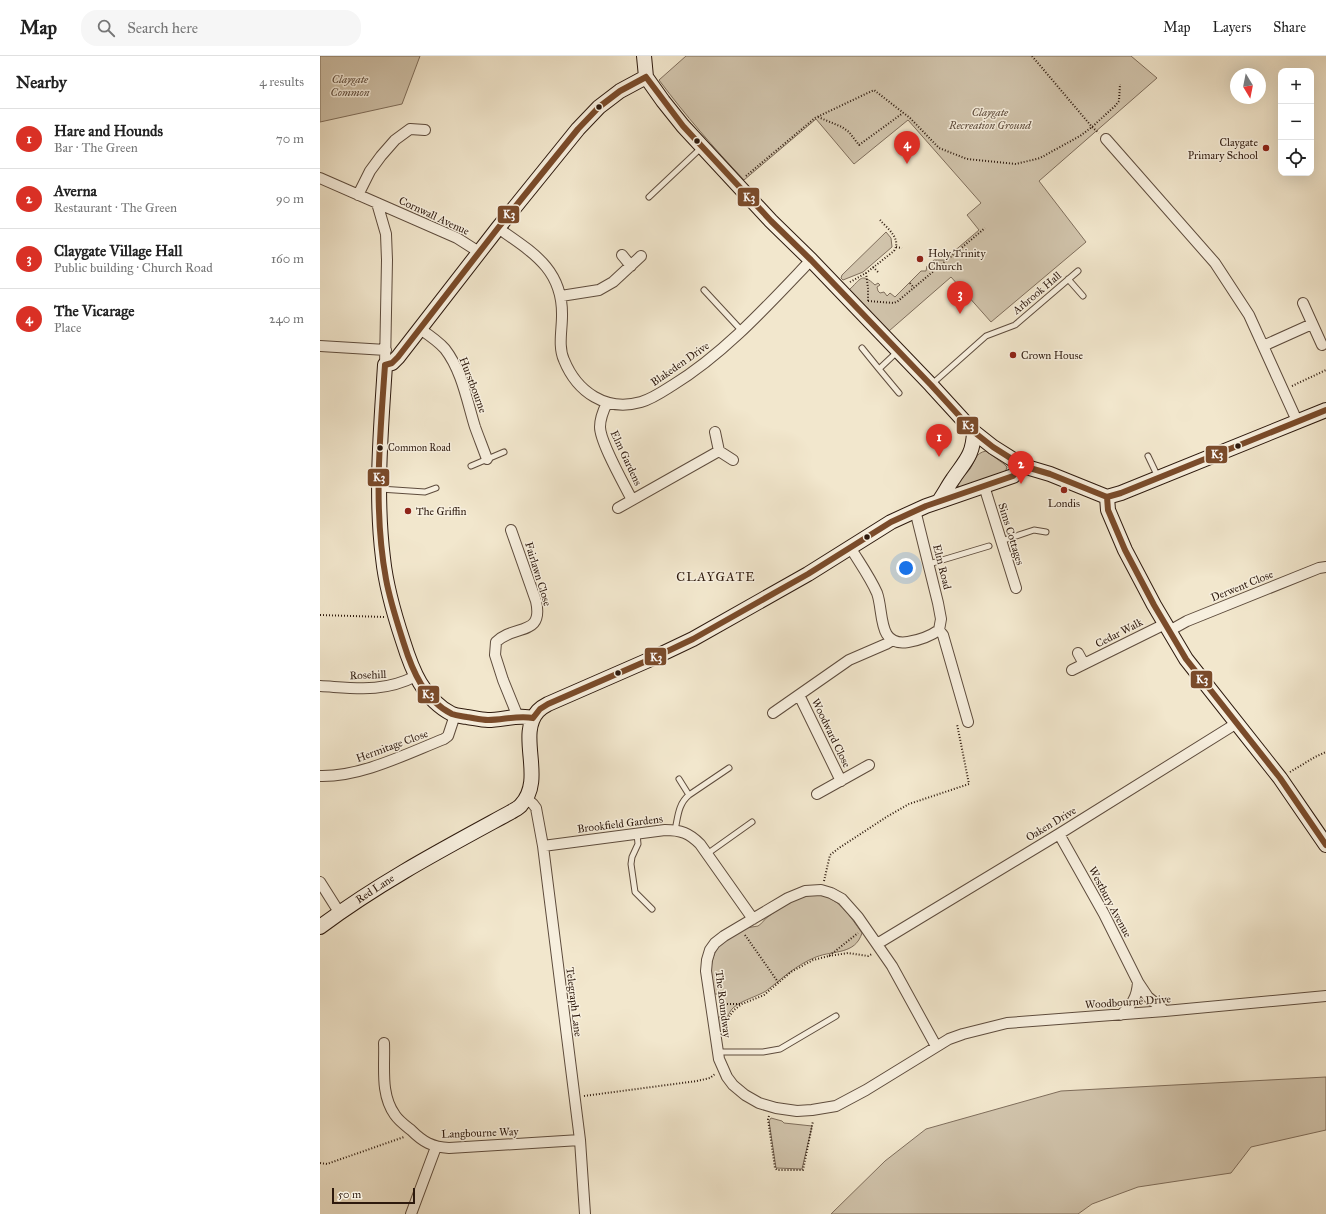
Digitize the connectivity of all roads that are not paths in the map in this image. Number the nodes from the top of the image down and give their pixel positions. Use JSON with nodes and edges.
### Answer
{"nodes":[{"id":1,"x":644,"y":56,"type":"edge"},
{"id":2,"x":646,"y":77,"type":"junction"},
{"id":3,"x":425,"y":130,"type":"dead end"},
{"id":4,"x":1106,"y":139,"type":"dead end"},
{"id":5,"x":703,"y":147,"type":"junction"},
{"id":6,"x":320,"y":178,"type":"edge"},
{"id":7,"x":358,"y":195,"type":"junction"},
{"id":8,"x":649,"y":197,"type":"dead end"},
{"id":9,"x":377,"y":203,"type":"junction"},
{"id":10,"x":498,"y":228,"type":"junction"},
{"id":11,"x":480,"y":252,"type":"junction"},
{"id":12,"x":622,"y":255,"type":"dead end"},
{"id":13,"x":641,"y":256,"type":"dead end"},
{"id":14,"x":811,"y":260,"type":"junction"},
{"id":15,"x":631,"y":266,"type":"junction"},
{"id":16,"x":1078,"y":271,"type":"dead end"},
{"id":17,"x":1068,"y":279,"type":"junction"},
{"id":18,"x":704,"y":290,"type":"dead end"},
{"id":19,"x":561,"y":296,"type":"junction"},
{"id":20,"x":1083,"y":296,"type":"dead end"},
{"id":21,"x":1303,"y":304,"type":"dead end"},
{"id":22,"x":1312,"y":324,"type":"junction"},
{"id":23,"x":420,"y":329,"type":"junction"},
{"id":24,"x":742,"y":330,"type":"junction"},
{"id":25,"x":1322,"y":345,"type":"dead end"},
{"id":26,"x":320,"y":346,"type":"edge"},
{"id":27,"x":1263,"y":346,"type":"junction"},
{"id":28,"x":862,"y":348,"type":"dead end"},
{"id":29,"x":386,"y":350,"type":"junction"},
{"id":30,"x":898,"y":351,"type":"junction"},
{"id":31,"x":385,"y":365,"type":"junction"},
{"id":32,"x":879,"y":369,"type":"junction"},
{"id":33,"x":931,"y":385,"type":"junction"},
{"id":34,"x":899,"y":393,"type":"dead end"},
{"id":35,"x":607,"y":403,"type":"junction"},
{"id":36,"x":1326,"y":410,"type":"edge"},
{"id":37,"x":1298,"y":423,"type":"junction"},
{"id":38,"x":715,"y":432,"type":"dead end"},
{"id":39,"x":974,"y":432,"type":"junction"},
{"id":40,"x":719,"y":450,"type":"junction"},
{"id":41,"x":504,"y":452,"type":"dead end"},
{"id":42,"x":1148,"y":456,"type":"dead end"},
{"id":43,"x":487,"y":459,"type":"junction"},
{"id":44,"x":733,"y":460,"type":"dead end"},
{"id":45,"x":472,"y":466,"type":"dead end"},
{"id":46,"x":1023,"y":466,"type":"junction"},
{"id":47,"x":1158,"y":478,"type":"junction"},
{"id":48,"x":984,"y":486,"type":"junction"},
{"id":49,"x":436,"y":488,"type":"dead end"},
{"id":50,"x":379,"y":489,"type":"junction"},
{"id":51,"x":1107,"y":497,"type":"junction"},
{"id":52,"x":632,"y":500,"type":"junction"},
{"id":53,"x":939,"y":501,"type":"junction"},
{"id":54,"x":618,"y":508,"type":"dead end"},
{"id":55,"x":915,"y":510,"type":"junction"},
{"id":56,"x":511,"y":530,"type":"dead end"},
{"id":57,"x":1046,"y":532,"type":"dead end"},
{"id":58,"x":1001,"y":541,"type":"junction"},
{"id":59,"x":989,"y":546,"type":"dead end"},
{"id":60,"x":850,"y":548,"type":"junction"},
{"id":61,"x":929,"y":564,"type":"junction"},
{"id":62,"x":1326,"y":567,"type":"edge"},
{"id":63,"x":1016,"y":588,"type":"dead end"},
{"id":64,"x":1167,"y":627,"type":"junction"},
{"id":65,"x":939,"y":630,"type":"junction"},
{"id":66,"x":891,"y":641,"type":"junction"},
{"id":67,"x":1078,"y":653,"type":"dead end"},
{"id":68,"x":1084,"y":664,"type":"junction"},
{"id":69,"x":1072,"y":670,"type":"dead end"},
{"id":70,"x":416,"y":676,"type":"junction"},
{"id":71,"x":320,"y":686,"type":"edge"},
{"id":72,"x":799,"y":696,"type":"junction"},
{"id":73,"x":773,"y":713,"type":"dead end"},
{"id":74,"x":455,"y":715,"type":"junction"},
{"id":75,"x":518,"y":717,"type":"junction"},
{"id":76,"x":533,"y":718,"type":"junction"},
{"id":77,"x":968,"y":722,"type":"dead end"},
{"id":78,"x":1237,"y":723,"type":"junction"},
{"id":79,"x":869,"y":765,"type":"dead end"},
{"id":80,"x":729,"y":768,"type":"dead end"},
{"id":81,"x":320,"y":776,"type":"edge"},
{"id":82,"x":679,"y":778,"type":"dead end"},
{"id":83,"x":841,"y":781,"type":"junction"},
{"id":84,"x":818,"y":794,"type":"dead end"},
{"id":85,"x":688,"y":795,"type":"junction"},
{"id":86,"x":526,"y":798,"type":"junction"},
{"id":87,"x":752,"y":822,"type":"dead end"},
{"id":88,"x":675,"y":830,"type":"junction"},
{"id":89,"x":637,"y":834,"type":"junction"},
{"id":90,"x":1059,"y":834,"type":"junction"},
{"id":91,"x":1326,"y":845,"type":"edge"},
{"id":92,"x":543,"y":846,"type":"junction"},
{"id":93,"x":707,"y":854,"type":"junction"},
{"id":94,"x":320,"y":882,"type":"edge"},
{"id":95,"x":652,"y":909,"type":"dead end"},
{"id":96,"x":339,"y":912,"type":"junction"},
{"id":97,"x":753,"y":919,"type":"junction"},
{"id":98,"x":320,"y":927,"type":"edge"},
{"id":99,"x":878,"y":946,"type":"junction"},
{"id":100,"x":1138,"y":982,"type":"junction"},
{"id":101,"x":1326,"y":996,"type":"edge"},
{"id":102,"x":1165,"y":1011,"type":"junction"},
{"id":103,"x":1121,"y":1015,"type":"junction"},
{"id":104,"x":836,"y":1016,"type":"dead end"},
{"id":105,"x":384,"y":1043,"type":"dead end"},
{"id":106,"x":936,"y":1046,"type":"junction"},
{"id":107,"x":718,"y":1052,"type":"junction"},
{"id":108,"x":580,"y":1140,"type":"junction"},
{"id":109,"x":436,"y":1147,"type":"junction"},
{"id":110,"x":411,"y":1214,"type":"edge"},
{"id":111,"x":585,"y":1214,"type":"edge"}],
"edges":[{"from":1,"to":2,"type":"street"},
{"from":2,"to":5,"type":"street"},
{"from":2,"to":10,"type":"street"},
{"from":3,"to":7,"type":"street"},
{"from":4,"to":27,"type":"street"},
{"from":5,"to":8,"type":"lane"},
{"from":5,"to":14,"type":"street"},
{"from":6,"to":7,"type":"street"},
{"from":7,"to":9,"type":"street"},
{"from":9,"to":11,"type":"street","name":"Cornwall Avenue"},
{"from":9,"to":29,"type":"street"},
{"from":10,"to":11,"type":"street"},
{"from":10,"to":19,"type":"street","name":"Blakeden Drive"},
{"from":11,"to":23,"type":"street"},
{"from":12,"to":15,"type":"street"},
{"from":13,"to":15,"type":"street"},
{"from":14,"to":24,"type":"street","name":"Blakeden Drive"},
{"from":14,"to":30,"type":"street"},
{"from":15,"to":19,"type":"street"},
{"from":16,"to":17,"type":"lane","name":"Arbrook Hall"},
{"from":17,"to":20,"type":"lane"},
{"from":17,"to":33,"type":"lane","name":"Arbrook Hall"},
{"from":18,"to":24,"type":"lane"},
{"from":19,"to":35,"type":"street","name":"Blakeden Drive"},
{"from":21,"to":22,"type":"street"},
{"from":22,"to":25,"type":"street"},
{"from":22,"to":27,"type":"street"},
{"from":23,"to":31,"type":"street"},
{"from":23,"to":43,"type":"street","name":"Hurstbourne"},
{"from":24,"to":35,"type":"street","name":"Blakeden Drive"},
{"from":26,"to":29,"type":"street"},
{"from":27,"to":37,"type":"street"},
{"from":28,"to":32,"type":"lane"},
{"from":29,"to":31,"type":"street"},
{"from":30,"to":32,"type":"lane"},
{"from":30,"to":33,"type":"street"},
{"from":31,"to":50,"type":"street"},
{"from":32,"to":34,"type":"lane"},
{"from":33,"to":39,"type":"street"},
{"from":35,"to":52,"type":"street","name":"Elm Gardens"},
{"from":36,"to":37,"type":"street"},
{"from":37,"to":47,"type":"street"},
{"from":38,"to":40,"type":"street"},
{"from":39,"to":46,"type":"street"},
{"from":39,"to":53,"type":"street"},
{"from":40,"to":44,"type":"street"},
{"from":40,"to":52,"type":"street","name":"Elm Gardens"},
{"from":41,"to":43,"type":"lane"},
{"from":42,"to":47,"type":"lane"},
{"from":43,"to":45,"type":"lane"},
{"from":46,"to":48,"type":"street"},
{"from":46,"to":51,"type":"street"},
{"from":47,"to":51,"type":"street"},
{"from":48,"to":53,"type":"street"},
{"from":48,"to":58,"type":"street","name":"Sims Cottages"},
{"from":49,"to":50,"type":"lane"},
{"from":50,"to":70,"type":"street"},
{"from":51,"to":64,"type":"street"},
{"from":52,"to":54,"type":"street","name":"Elm Gardens"},
{"from":53,"to":55,"type":"street"},
{"from":55,"to":60,"type":"street"},
{"from":55,"to":61,"type":"street","name":"Elm Road"},
{"from":56,"to":75,"type":"street","name":"Fairlawn Close"},
{"from":57,"to":58,"type":"lane"},
{"from":58,"to":63,"type":"street","name":"Sims Cottages"},
{"from":59,"to":61,"type":"lane"},
{"from":60,"to":66,"type":"street"},
{"from":60,"to":76,"type":"street"},
{"from":61,"to":65,"type":"street","name":"Elm Road"},
{"from":62,"to":64,"type":"street","name":"Derwent Close"},
{"from":64,"to":68,"type":"street","name":"Cedar Walk"},
{"from":64,"to":78,"type":"street"},
{"from":65,"to":66,"type":"street"},
{"from":65,"to":77,"type":"street","name":"Elm Road"},
{"from":66,"to":72,"type":"street","name":"Woodward Close"},
{"from":67,"to":68,"type":"street"},
{"from":68,"to":69,"type":"street","name":"Cedar Walk"},
{"from":70,"to":71,"type":"street","name":"Rosehill"},
{"from":70,"to":74,"type":"street"},
{"from":72,"to":73,"type":"street","name":"Woodward Close"},
{"from":72,"to":83,"type":"street","name":"Woodward Close"},
{"from":74,"to":75,"type":"street"},
{"from":74,"to":81,"type":"street","name":"Hermitage Close"},
{"from":75,"to":76,"type":"street"},
{"from":76,"to":86,"type":"street","name":"Red Lane"},
{"from":78,"to":90,"type":"street","name":"Oaken Drive"},
{"from":78,"to":91,"type":"street"},
{"from":79,"to":83,"type":"street","name":"Woodward Close"},
{"from":80,"to":85,"type":"lane"},
{"from":82,"to":85,"type":"lane"},
{"from":83,"to":84,"type":"street","name":"Woodward Close"},
{"from":85,"to":88,"type":"lane"},
{"from":86,"to":92,"type":"street","name":"Telegraph Lane"},
{"from":86,"to":96,"type":"street","name":"Red Lane"},
{"from":87,"to":93,"type":"lane"},
{"from":88,"to":89,"type":"street","name":"Brookfield Gardens"},
{"from":88,"to":93,"type":"street","name":"Brookfield Gardens"},
{"from":89,"to":92,"type":"street","name":"Brookfield Gardens"},
{"from":89,"to":95,"type":"lane"},
{"from":90,"to":99,"type":"street","name":"Oaken Drive"},
{"from":90,"to":100,"type":"street","name":"Westbury Avenue"},
{"from":92,"to":108,"type":"street","name":"Telegraph Lane"},
{"from":93,"to":97,"type":"street","name":"Brookfield Gardens"},
{"from":94,"to":96,"type":"street"},
{"from":96,"to":98,"type":"street","name":"Red Lane"},
{"from":97,"to":99,"type":"street","name":"The Roundway"},
{"from":97,"to":107,"type":"street","name":"The Roundway"},
{"from":99,"to":106,"type":"street"},
{"from":100,"to":102,"type":"street","name":"Westbury Avenue"},
{"from":100,"to":103,"type":"street"},
{"from":101,"to":102,"type":"street","name":"Woodbourne Drive"},
{"from":102,"to":103,"type":"street","name":"Woodbourne Drive"},
{"from":103,"to":106,"type":"street","name":"Woodbourne Drive"},
{"from":104,"to":107,"type":"lane"},
{"from":105,"to":109,"type":"street","name":"Langbourne Way"},
{"from":106,"to":107,"type":"street","name":"The Roundway"},
{"from":108,"to":109,"type":"street","name":"Langbourne Way"},
{"from":108,"to":111,"type":"street","name":"Telegraph Lane"},
{"from":109,"to":110,"type":"street"}]}
